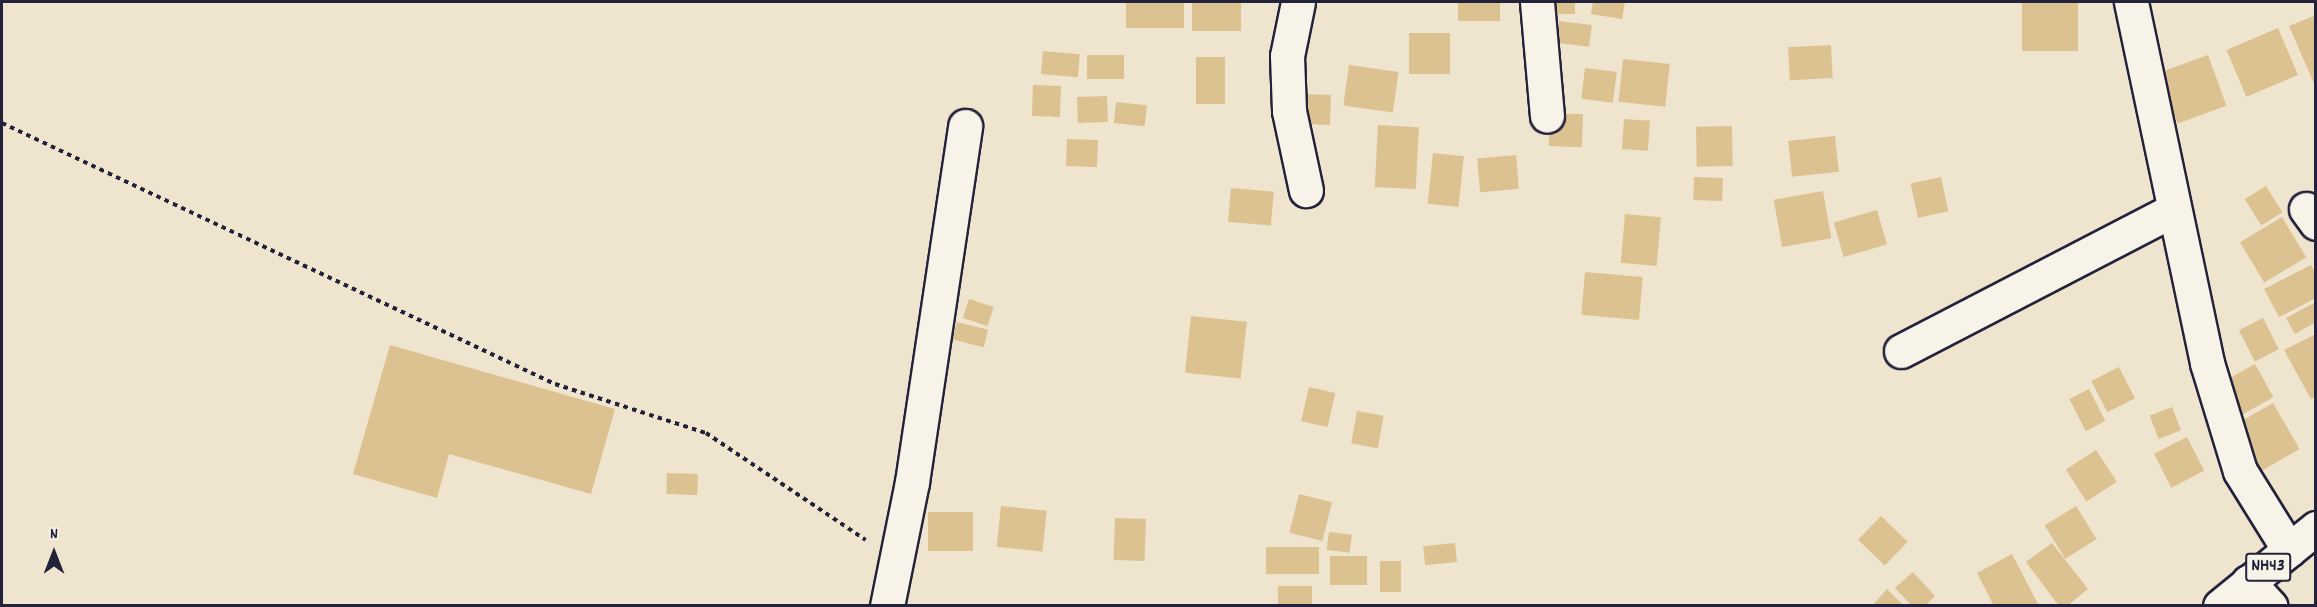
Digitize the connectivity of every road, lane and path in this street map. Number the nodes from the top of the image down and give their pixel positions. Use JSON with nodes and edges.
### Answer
{"nodes":[{"id":1,"x":1298,"y":2,"type":"edge"},
{"id":2,"x":1537,"y":2,"type":"edge"},
{"id":3,"x":2131,"y":2,"type":"edge"},
{"id":4,"x":1547,"y":116,"type":"dead end"},
{"id":5,"x":2,"y":123,"type":"edge"},
{"id":6,"x":965,"y":126,"type":"dead end"},
{"id":7,"x":1306,"y":190,"type":"dead end"},
{"id":8,"x":2174,"y":210,"type":"junction"},
{"id":9,"x":1901,"y":351,"type":"dead end"},
{"id":10,"x":2316,"y":528,"type":"edge"},
{"id":11,"x":2289,"y":550,"type":"junction"},
{"id":12,"x":896,"y":560,"type":"junction"},
{"id":13,"x":2248,"y":582,"type":"junction"},
{"id":14,"x":887,"y":606,"type":"edge"},
{"id":15,"x":2220,"y":606,"type":"edge"},
{"id":16,"x":2270,"y":606,"type":"edge"}],
"edges":[{"from":1,"to":7,"type":"main road"},
{"from":2,"to":4,"type":"main road"},
{"from":3,"to":8,"type":"main road"},
{"from":5,"to":12,"type":"path"},
{"from":6,"to":12,"type":"main road"},
{"from":8,"to":9,"type":"main road"},
{"from":8,"to":11,"type":"main road"},
{"from":10,"to":11,"type":"main road","number":"NH43"},
{"from":11,"to":13,"type":"main road","number":"NH43"},
{"from":12,"to":14,"type":"main road"},
{"from":13,"to":15,"type":"main road","number":"NH43"},
{"from":13,"to":16,"type":"main road"}]}
